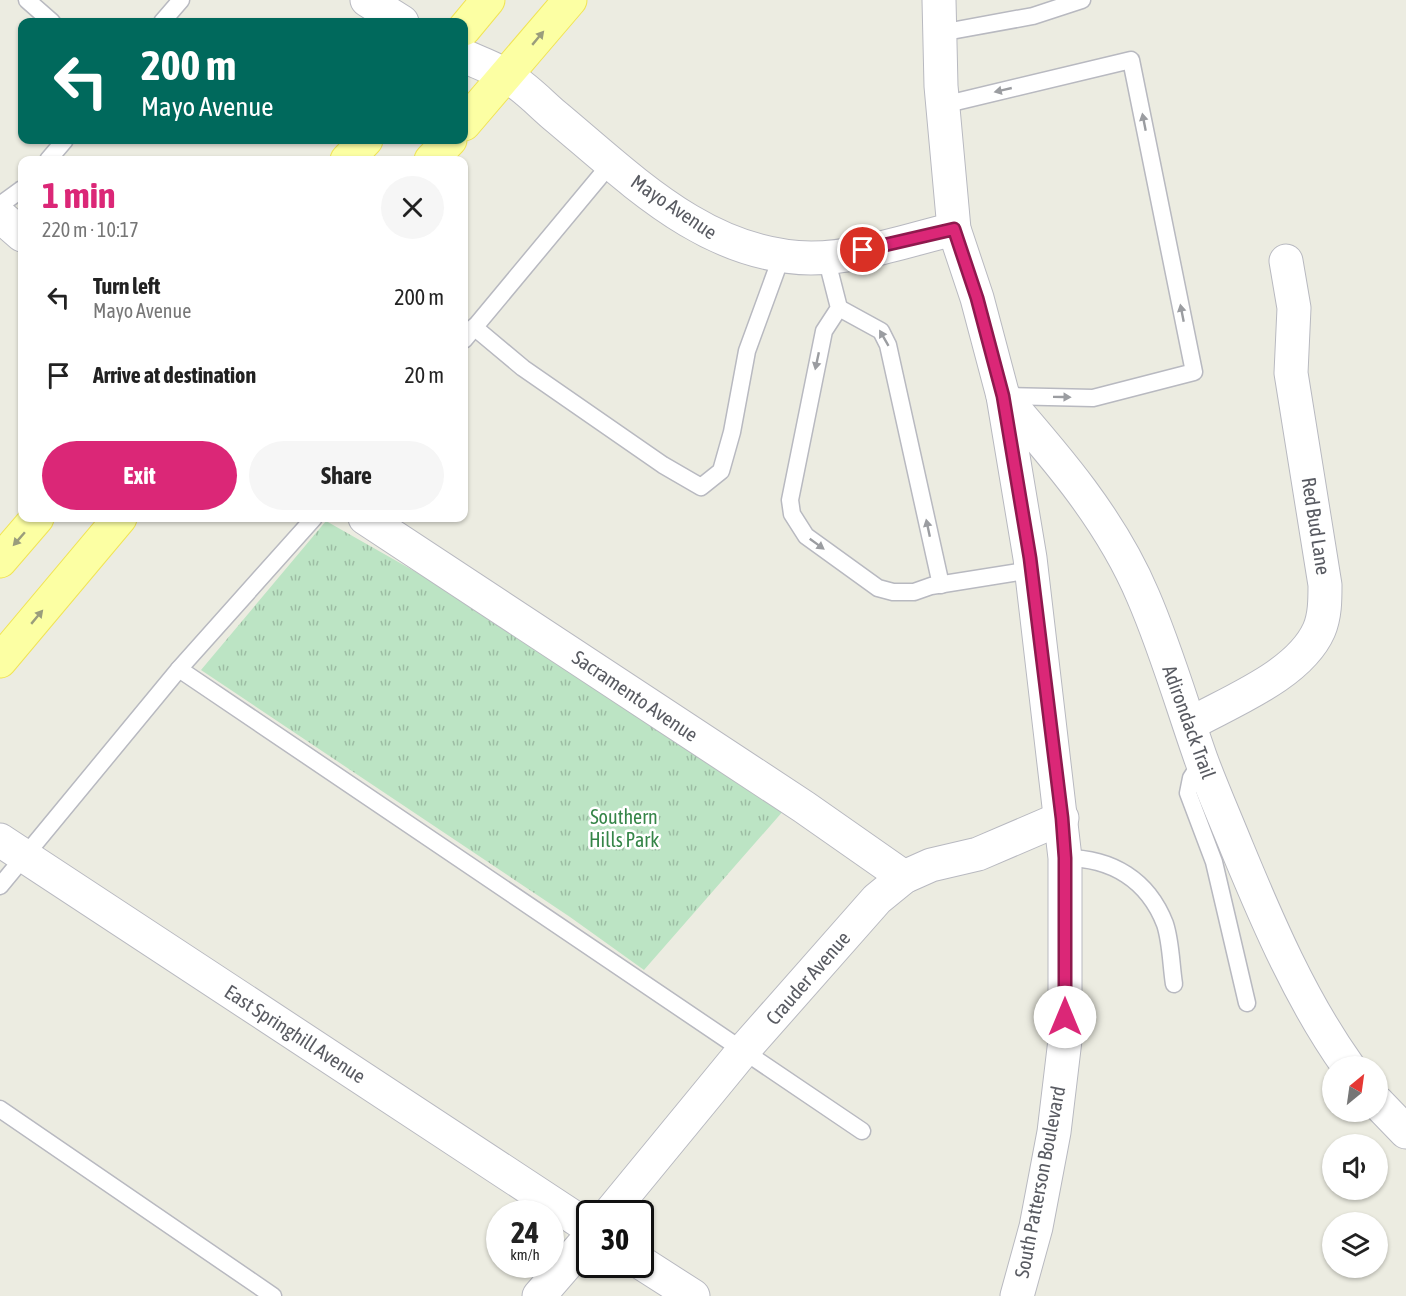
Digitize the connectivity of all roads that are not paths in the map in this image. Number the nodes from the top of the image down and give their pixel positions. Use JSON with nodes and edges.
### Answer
{"nodes":[{"id":1,"x":27,"y":0,"type":"edge"},
{"id":2,"x":181,"y":0,"type":"edge"},
{"id":3,"x":367,"y":0,"type":"edge"},
{"id":4,"x":488,"y":0,"type":"edge"},
{"id":5,"x":570,"y":0,"type":"edge"},
{"id":6,"x":939,"y":0,"type":"edge"},
{"id":7,"x":1082,"y":0,"type":"edge"},
{"id":8,"x":47,"y":18,"type":"edge"},
{"id":9,"x":165,"y":18,"type":"edge"},
{"id":10,"x":396,"y":18,"type":"edge"},
{"id":11,"x":468,"y":24,"type":"edge"},
{"id":12,"x":940,"y":33,"type":"junction"},
{"id":13,"x":468,"y":58,"type":"edge"},
{"id":14,"x":506,"y":75,"type":"junction"},
{"id":15,"x":944,"y":105,"type":"junction"},
{"id":16,"x":468,"y":119,"type":"edge"},
{"id":17,"x":62,"y":144,"type":"edge"},
{"id":18,"x":362,"y":144,"type":"edge"},
{"id":19,"x":446,"y":144,"type":"edge"},
{"id":20,"x":51,"y":156,"type":"edge"},
{"id":21,"x":351,"y":156,"type":"edge"},
{"id":22,"x":435,"y":156,"type":"edge"},
{"id":23,"x":612,"y":162,"type":"junction"},
{"id":24,"x":18,"y":192,"type":"edge"},
{"id":25,"x":0,"y":205,"type":"edge"},
{"id":26,"x":0,"y":216,"type":"edge"},
{"id":27,"x":954,"y":229,"type":"junction"},
{"id":28,"x":18,"y":232,"type":"edge"},
{"id":29,"x":782,"y":255,"type":"junction"},
{"id":30,"x":826,"y":257,"type":"junction"},
{"id":31,"x":1286,"y":261,"type":"dead end"},
{"id":32,"x":839,"y":308,"type":"junction"},
{"id":33,"x":469,"y":333,"type":"edge"},
{"id":34,"x":1003,"y":396,"type":"junction"},
{"id":35,"x":34,"y":522,"type":"edge"},
{"id":36,"x":117,"y":522,"type":"edge"},
{"id":37,"x":310,"y":522,"type":"edge"},
{"id":38,"x":371,"y":522,"type":"edge"},
{"id":39,"x":0,"y":561,"type":"edge"},
{"id":40,"x":1032,"y":570,"type":"junction"},
{"id":41,"x":941,"y":585,"type":"junction"},
{"id":42,"x":0,"y":662,"type":"edge"},
{"id":43,"x":179,"y":669,"type":"junction"},
{"id":44,"x":1190,"y":724,"type":"junction"},
{"id":45,"x":1202,"y":761,"type":"junction"},
{"id":46,"x":1062,"y":818,"type":"junction"},
{"id":47,"x":13,"y":848,"type":"edge"},
{"id":48,"x":1065,"y":858,"type":"junction"},
{"id":49,"x":904,"y":877,"type":"junction"},
{"id":50,"x":0,"y":886,"type":"edge"},
{"id":51,"x":1174,"y":984,"type":"dead end"},
{"id":52,"x":1247,"y":1003,"type":"dead end"},
{"id":53,"x":742,"y":1052,"type":"junction"},
{"id":54,"x":1341,"y":1056,"type":"edge"},
{"id":55,"x":0,"y":1110,"type":"edge"},
{"id":56,"x":1388,"y":1113,"type":"edge"},
{"id":57,"x":862,"y":1131,"type":"dead end"},
{"id":58,"x":1406,"y":1132,"type":"edge"},
{"id":59,"x":620,"y":1200,"type":"edge"},
{"id":60,"x":576,"y":1219,"type":"edge"},
{"id":61,"x":576,"y":1253,"type":"edge"},
{"id":62,"x":654,"y":1271,"type":"edge"},
{"id":63,"x":273,"y":1296,"type":"edge"},
{"id":64,"x":539,"y":1296,"type":"edge"},
{"id":65,"x":693,"y":1296,"type":"edge"},
{"id":66,"x":1017,"y":1296,"type":"edge"}],
"edges":[{"from":1,"to":8,"type":"lane"},
{"from":2,"to":9,"type":"lane"},
{"from":3,"to":10,"type":"street"},
{"from":4,"to":11,"type":"main road"},
{"from":14,"to":5,"type":"main road","one_way":true},
{"from":6,"to":12,"type":"street","name":"South Patterson Boulevard"},
{"from":7,"to":12,"type":"lane"},
{"from":12,"to":15,"type":"street","name":"South Patterson Boulevard"},
{"from":13,"to":14,"type":"street","name":"Mayo Avenue"},
{"from":14,"to":16,"type":"main road"},
{"from":14,"to":23,"type":"street","name":"Mayo Avenue"},
{"from":15,"to":27,"type":"street","name":"South Patterson Boulevard"},
{"from":34,"to":15,"type":"lane","one_way":true},
{"from":17,"to":20,"type":"lane"},
{"from":18,"to":21,"type":"main road"},
{"from":19,"to":22,"type":"main road"},
{"from":23,"to":29,"type":"street","name":"Mayo Avenue"},
{"from":23,"to":33,"type":"lane"},
{"from":24,"to":25,"type":"lane"},
{"from":26,"to":28,"type":"street"},
{"from":27,"to":30,"type":"street","name":"Mayo Avenue"},
{"from":27,"to":34,"type":"street","name":"South Patterson Boulevard"},
{"from":29,"to":30,"type":"street","name":"Mayo Avenue"},
{"from":29,"to":33,"type":"lane"},
{"from":30,"to":32,"type":"lane"},
{"from":31,"to":44,"type":"street","name":"Red Bud Lane"},
{"from":41,"to":32,"type":"lane","one_way":true},
{"from":32,"to":41,"type":"lane","one_way":true},
{"from":34,"to":40,"type":"street","name":"South Patterson Boulevard"},
{"from":34,"to":44,"type":"street","name":"Adirondack Trail"},
{"from":35,"to":39,"type":"main road","one_way":true},
{"from":42,"to":36,"type":"main road","one_way":true},
{"from":37,"to":43,"type":"lane"},
{"from":38,"to":49,"type":"street","name":"Sacramento Avenue"},
{"from":40,"to":41,"type":"lane"},
{"from":40,"to":46,"type":"street","name":"South Patterson Boulevard"},
{"from":43,"to":47,"type":"lane"},
{"from":43,"to":53,"type":"lane"},
{"from":44,"to":45,"type":"street","name":"Adirondack Trail"},
{"from":45,"to":52,"type":"lane"},
{"from":45,"to":54,"type":"street","name":"Adirondack Trail"},
{"from":46,"to":48,"type":"street","name":"South Patterson Boulevard"},
{"from":46,"to":49,"type":"street","name":"Crauder Avenue"},
{"from":47,"to":50,"type":"lane"},
{"from":47,"to":60,"type":"street","name":"East Springhill Avenue"},
{"from":48,"to":51,"type":"lane"},
{"from":48,"to":66,"type":"street","name":"South Patterson Boulevard"},
{"from":49,"to":53,"type":"street","name":"Crauder Avenue"},
{"from":53,"to":57,"type":"lane"},
{"from":53,"to":59,"type":"street","name":"Crauder Avenue"},
{"from":55,"to":63,"type":"lane"},
{"from":56,"to":58,"type":"street"},
{"from":61,"to":64,"type":"street"},
{"from":62,"to":65,"type":"street"}]}
